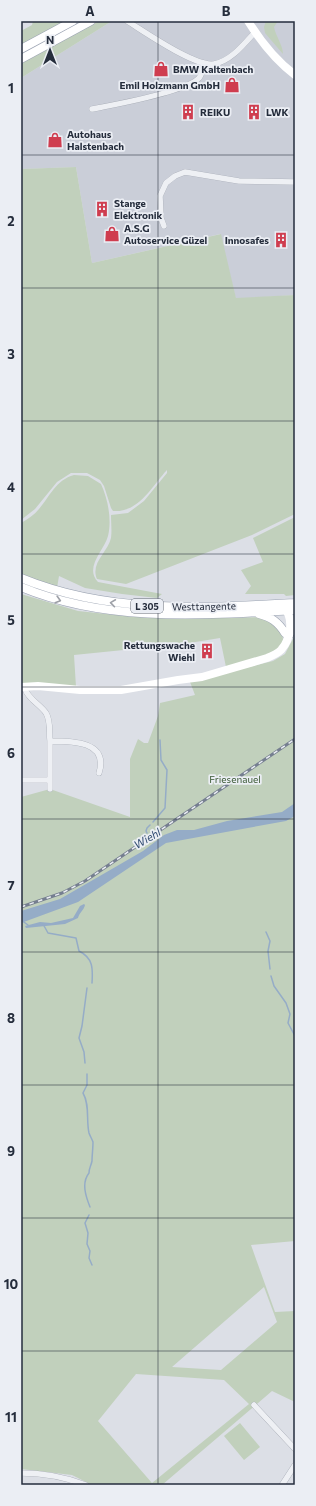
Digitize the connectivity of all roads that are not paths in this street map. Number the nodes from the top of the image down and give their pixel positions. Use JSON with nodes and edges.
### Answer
{"nodes":[{"id":1,"x":73,"y":21,"type":"edge"},
{"id":2,"x":90,"y":21,"type":"edge"},
{"id":3,"x":127,"y":21,"type":"edge"},
{"id":4,"x":248,"y":21,"type":"edge"},
{"id":5,"x":255,"y":32,"type":"junction"},
{"id":6,"x":21,"y":49,"type":"edge"},
{"id":7,"x":21,"y":59,"type":"edge"},
{"id":8,"x":204,"y":64,"type":"junction"},
{"id":9,"x":295,"y":75,"type":"edge"},
{"id":10,"x":92,"y":109,"type":"dead end"},
{"id":11,"x":295,"y":182,"type":"edge"},
{"id":12,"x":164,"y":226,"type":"dead end"},
{"id":13,"x":21,"y":578,"type":"edge"},
{"id":14,"x":21,"y":587,"type":"edge"},
{"id":15,"x":295,"y":603,"type":"edge"},
{"id":16,"x":277,"y":604,"type":"junction"},
{"id":17,"x":291,"y":610,"type":"edge"},
{"id":18,"x":250,"y":612,"type":"junction"},
{"id":19,"x":295,"y":625,"type":"edge"},
{"id":20,"x":287,"y":634,"type":"junction"},
{"id":21,"x":21,"y":687,"type":"edge"},
{"id":22,"x":50,"y":741,"type":"junction"},
{"id":23,"x":98,"y":773,"type":"dead end"},
{"id":24,"x":21,"y":780,"type":"edge"},
{"id":25,"x":50,"y":780,"type":"junction"},
{"id":26,"x":50,"y":789,"type":"dead end"},
{"id":27,"x":254,"y":1405,"type":"dead end"},
{"id":28,"x":295,"y":1449,"type":"edge"},
{"id":29,"x":295,"y":1465,"type":"edge"},
{"id":30,"x":21,"y":1473,"type":"edge"},
{"id":31,"x":86,"y":1485,"type":"edge"},
{"id":32,"x":282,"y":1485,"type":"edge"}],
"edges":[{"from":1,"to":6,"type":"main road"},
{"from":2,"to":7,"type":"main road"},
{"from":3,"to":8,"type":"street"},
{"from":4,"to":5,"type":"main road"},
{"from":5,"to":8,"type":"street"},
{"from":5,"to":9,"type":"main road"},
{"from":8,"to":10,"type":"street"},
{"from":11,"to":12,"type":"street"},
{"from":16,"to":13,"type":"main road","name":"Westtangente","number":"L 305","one_way":true},
{"from":14,"to":18,"type":"main road","name":"Westtangente","number":"L 305","one_way":true},
{"from":15,"to":16,"type":"main road","name":"Westtangente","number":"L 305"},
{"from":15,"to":17,"type":"main road"},
{"from":16,"to":17,"type":"main road"},
{"from":17,"to":18,"type":"main road","name":"Westtangente","number":"L 305"},
{"from":17,"to":20,"type":"main road"},
{"from":18,"to":20,"type":"main road","number":"L 305"},
{"from":19,"to":20,"type":"main road"},
{"from":20,"to":21,"type":"main road"},
{"from":21,"to":22,"type":"street"},
{"from":22,"to":23,"type":"street"},
{"from":22,"to":25,"type":"street"},
{"from":24,"to":25,"type":"street"},
{"from":25,"to":26,"type":"street"},
{"from":27,"to":28,"type":"street"},
{"from":29,"to":32,"type":"street"},
{"from":30,"to":31,"type":"street"}]}
